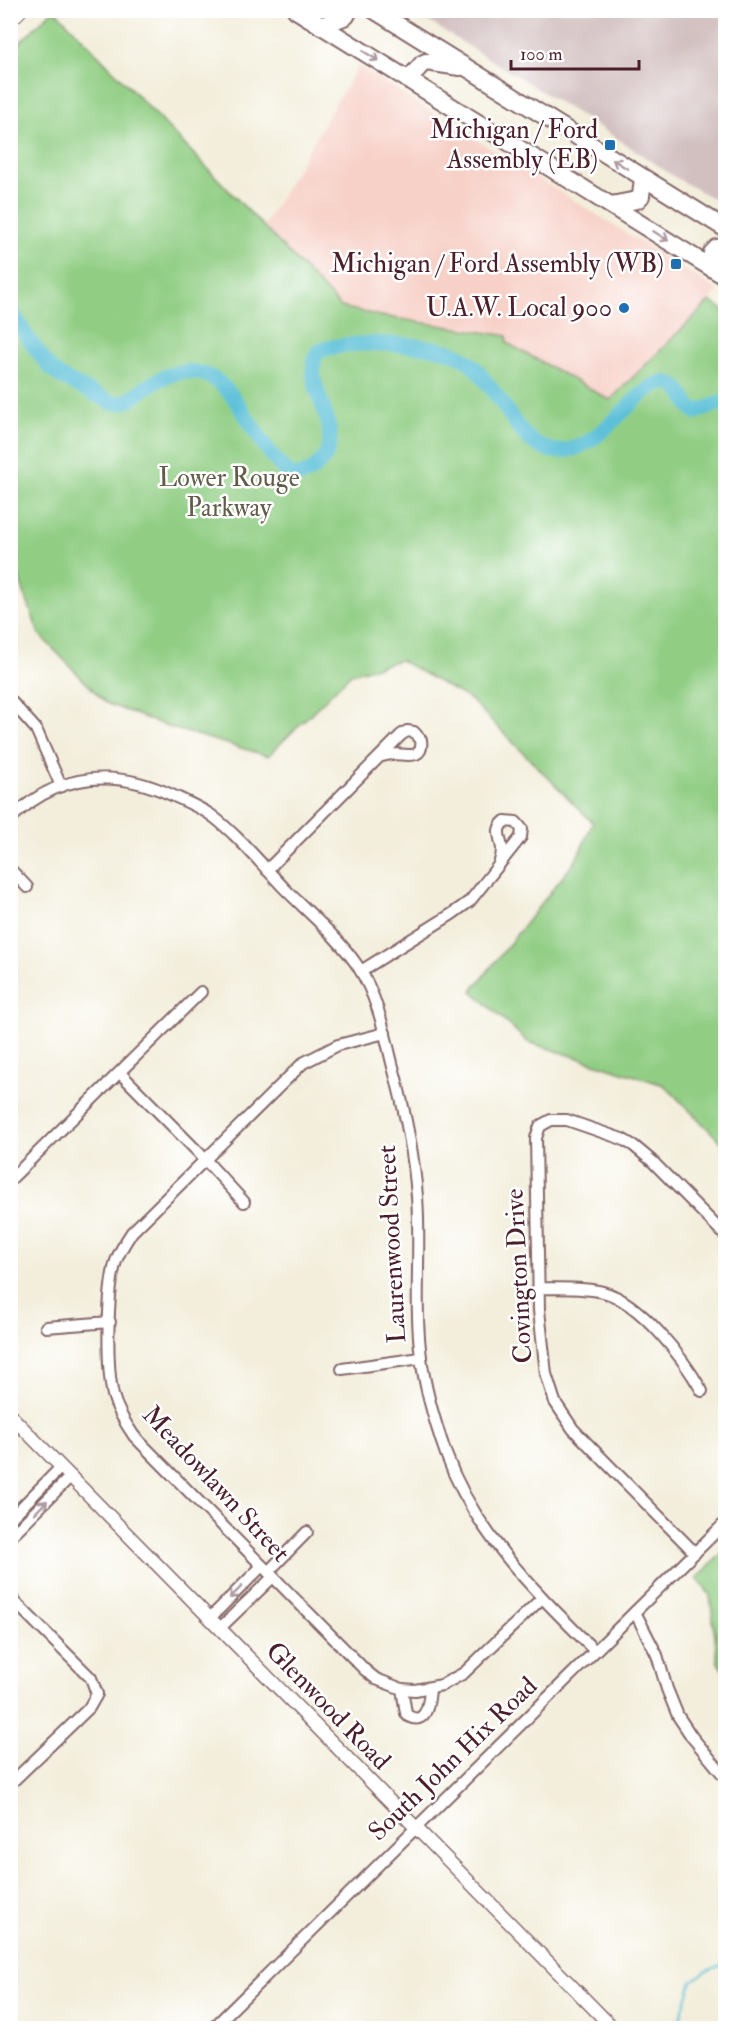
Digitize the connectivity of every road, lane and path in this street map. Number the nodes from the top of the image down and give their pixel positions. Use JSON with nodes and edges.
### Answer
{"nodes":[{"id":1,"x":20,"y":10,"type":"edge"},
{"id":2,"x":296,"y":10,"type":"edge"},
{"id":3,"x":349,"y":10,"type":"edge"},
{"id":4,"x":374,"y":10,"type":"edge"},
{"id":5,"x":10,"y":20,"type":"edge"},
{"id":6,"x":321,"y":26,"type":"junction"},
{"id":7,"x":466,"y":68,"type":"junction"},
{"id":8,"x":408,"y":80,"type":"junction"},
{"id":9,"x":643,"y":178,"type":"junction"},
{"id":10,"x":611,"y":206,"type":"junction"},
{"id":11,"x":726,"y":229,"type":"edge"},
{"id":12,"x":726,"y":247,"type":"edge"},
{"id":13,"x":719,"y":273,"type":"edge"},
{"id":14,"x":10,"y":700,"type":"edge"},
{"id":15,"x":379,"y":757,"type":"dead end"},
{"id":16,"x":61,"y":786,"type":"junction"},
{"id":17,"x":10,"y":819,"type":"edge"},
{"id":18,"x":499,"y":864,"type":"dead end"},
{"id":19,"x":10,"y":869,"type":"edge"},
{"id":20,"x":267,"y":870,"type":"junction"},
{"id":21,"x":27,"y":887,"type":"dead end"},
{"id":22,"x":361,"y":971,"type":"junction"},
{"id":23,"x":201,"y":992,"type":"dead end"},
{"id":24,"x":385,"y":1033,"type":"junction"},
{"id":25,"x":120,"y":1073,"type":"junction"},
{"id":26,"x":204,"y":1159,"type":"junction"},
{"id":27,"x":10,"y":1180,"type":"edge"},
{"id":28,"x":244,"y":1202,"type":"dead end"},
{"id":29,"x":726,"y":1236,"type":"edge"},
{"id":30,"x":538,"y":1288,"type":"junction"},
{"id":31,"x":110,"y":1322,"type":"junction"},
{"id":32,"x":46,"y":1328,"type":"dead end"},
{"id":33,"x":421,"y":1358,"type":"junction"},
{"id":34,"x":342,"y":1369,"type":"dead end"},
{"id":35,"x":702,"y":1391,"type":"dead end"},
{"id":36,"x":10,"y":1415,"type":"edge"},
{"id":37,"x":62,"y":1467,"type":"junction"},
{"id":38,"x":71,"y":1476,"type":"junction"},
{"id":39,"x":10,"y":1519,"type":"edge"},
{"id":40,"x":726,"y":1522,"type":"edge"},
{"id":41,"x":307,"y":1532,"type":"dead end"},
{"id":42,"x":10,"y":1537,"type":"edge"},
{"id":43,"x":695,"y":1552,"type":"junction"},
{"id":44,"x":268,"y":1572,"type":"junction"},
{"id":45,"x":10,"y":1597,"type":"edge"},
{"id":46,"x":542,"y":1598,"type":"junction"},
{"id":47,"x":635,"y":1612,"type":"junction"},
{"id":48,"x":210,"y":1618,"type":"junction"},
{"id":49,"x":220,"y":1628,"type":"junction"},
{"id":50,"x":595,"y":1651,"type":"junction"},
{"id":51,"x":402,"y":1689,"type":"junction"},
{"id":52,"x":430,"y":1689,"type":"junction"},
{"id":53,"x":726,"y":1778,"type":"edge"},
{"id":54,"x":12,"y":1780,"type":"edge"},
{"id":55,"x":415,"y":1827,"type":"junction"},
{"id":56,"x":213,"y":2028,"type":"edge"},
{"id":57,"x":613,"y":2028,"type":"edge"}],
"edges":[{"from":1,"to":5,"type":"main road"},
{"from":2,"to":6,"type":"main road"},
{"from":3,"to":6,"type":"main road"},
{"from":4,"to":7,"type":"main road"},
{"from":6,"to":8,"type":"main road","one_way":true},
{"from":7,"to":8,"type":"main road"},
{"from":9,"to":7,"type":"main road","one_way":true},
{"from":8,"to":10,"type":"main road"},
{"from":9,"to":10,"type":"main road"},
{"from":9,"to":11,"type":"main road"},
{"from":10,"to":13,"type":"main road","one_way":true},
{"from":12,"to":13,"type":"main road"},
{"from":14,"to":16,"type":"street"},
{"from":15,"to":20,"type":"street"},
{"from":16,"to":17,"type":"street","name":"Laurenwood Street"},
{"from":16,"to":20,"type":"street","name":"Laurenwood Street"},
{"from":18,"to":22,"type":"street"},
{"from":19,"to":21,"type":"street"},
{"from":20,"to":22,"type":"street","name":"Laurenwood Street"},
{"from":22,"to":24,"type":"street","name":"Laurenwood Street"},
{"from":23,"to":25,"type":"street"},
{"from":24,"to":26,"type":"street","name":"Meadowlawn Street"},
{"from":24,"to":33,"type":"street","name":"Laurenwood Street"},
{"from":25,"to":26,"type":"street"},
{"from":25,"to":27,"type":"street"},
{"from":26,"to":28,"type":"street"},
{"from":26,"to":31,"type":"street","name":"Meadowlawn Street"},
{"from":29,"to":30,"type":"street","name":"Covington Drive"},
{"from":30,"to":35,"type":"street"},
{"from":30,"to":43,"type":"street","name":"Covington Drive"},
{"from":31,"to":32,"type":"street"},
{"from":31,"to":44,"type":"street","name":"Meadowlawn Street"},
{"from":33,"to":34,"type":"street"},
{"from":33,"to":46,"type":"street","name":"Laurenwood Street"},
{"from":36,"to":37,"type":"street","name":"Glenwood Road"},
{"from":37,"to":38,"type":"street","name":"Glenwood Road"},
{"from":37,"to":39,"type":"street"},
{"from":42,"to":38,"type":"street","one_way":true},
{"from":38,"to":48,"type":"street","name":"Glenwood Road"},
{"from":40,"to":43,"type":"street","name":"South John Hix Road"},
{"from":41,"to":44,"type":"street"},
{"from":43,"to":47,"type":"street","name":"South John Hix Road"},
{"from":44,"to":48,"type":"street","one_way":true},
{"from":44,"to":49,"type":"street"},
{"from":44,"to":51,"type":"street","name":"Meadowlawn Street"},
{"from":45,"to":54,"type":"street"},
{"from":46,"to":50,"type":"street","name":"Laurenwood Street"},
{"from":46,"to":52,"type":"street","name":"Meadowlawn Street"},
{"from":47,"to":50,"type":"street","name":"South John Hix Road"},
{"from":47,"to":53,"type":"street"},
{"from":48,"to":49,"type":"street","name":"Glenwood Road"},
{"from":49,"to":55,"type":"street","name":"Glenwood Road"},
{"from":50,"to":55,"type":"street","name":"South John Hix Road"},
{"from":51,"to":52,"type":"street","name":"Meadowlawn Street"},
{"from":51,"to":52,"type":"street"},
{"from":55,"to":56,"type":"street","name":"South John Hix Road"},
{"from":55,"to":57,"type":"street","name":"Glenwood Road"}]}
